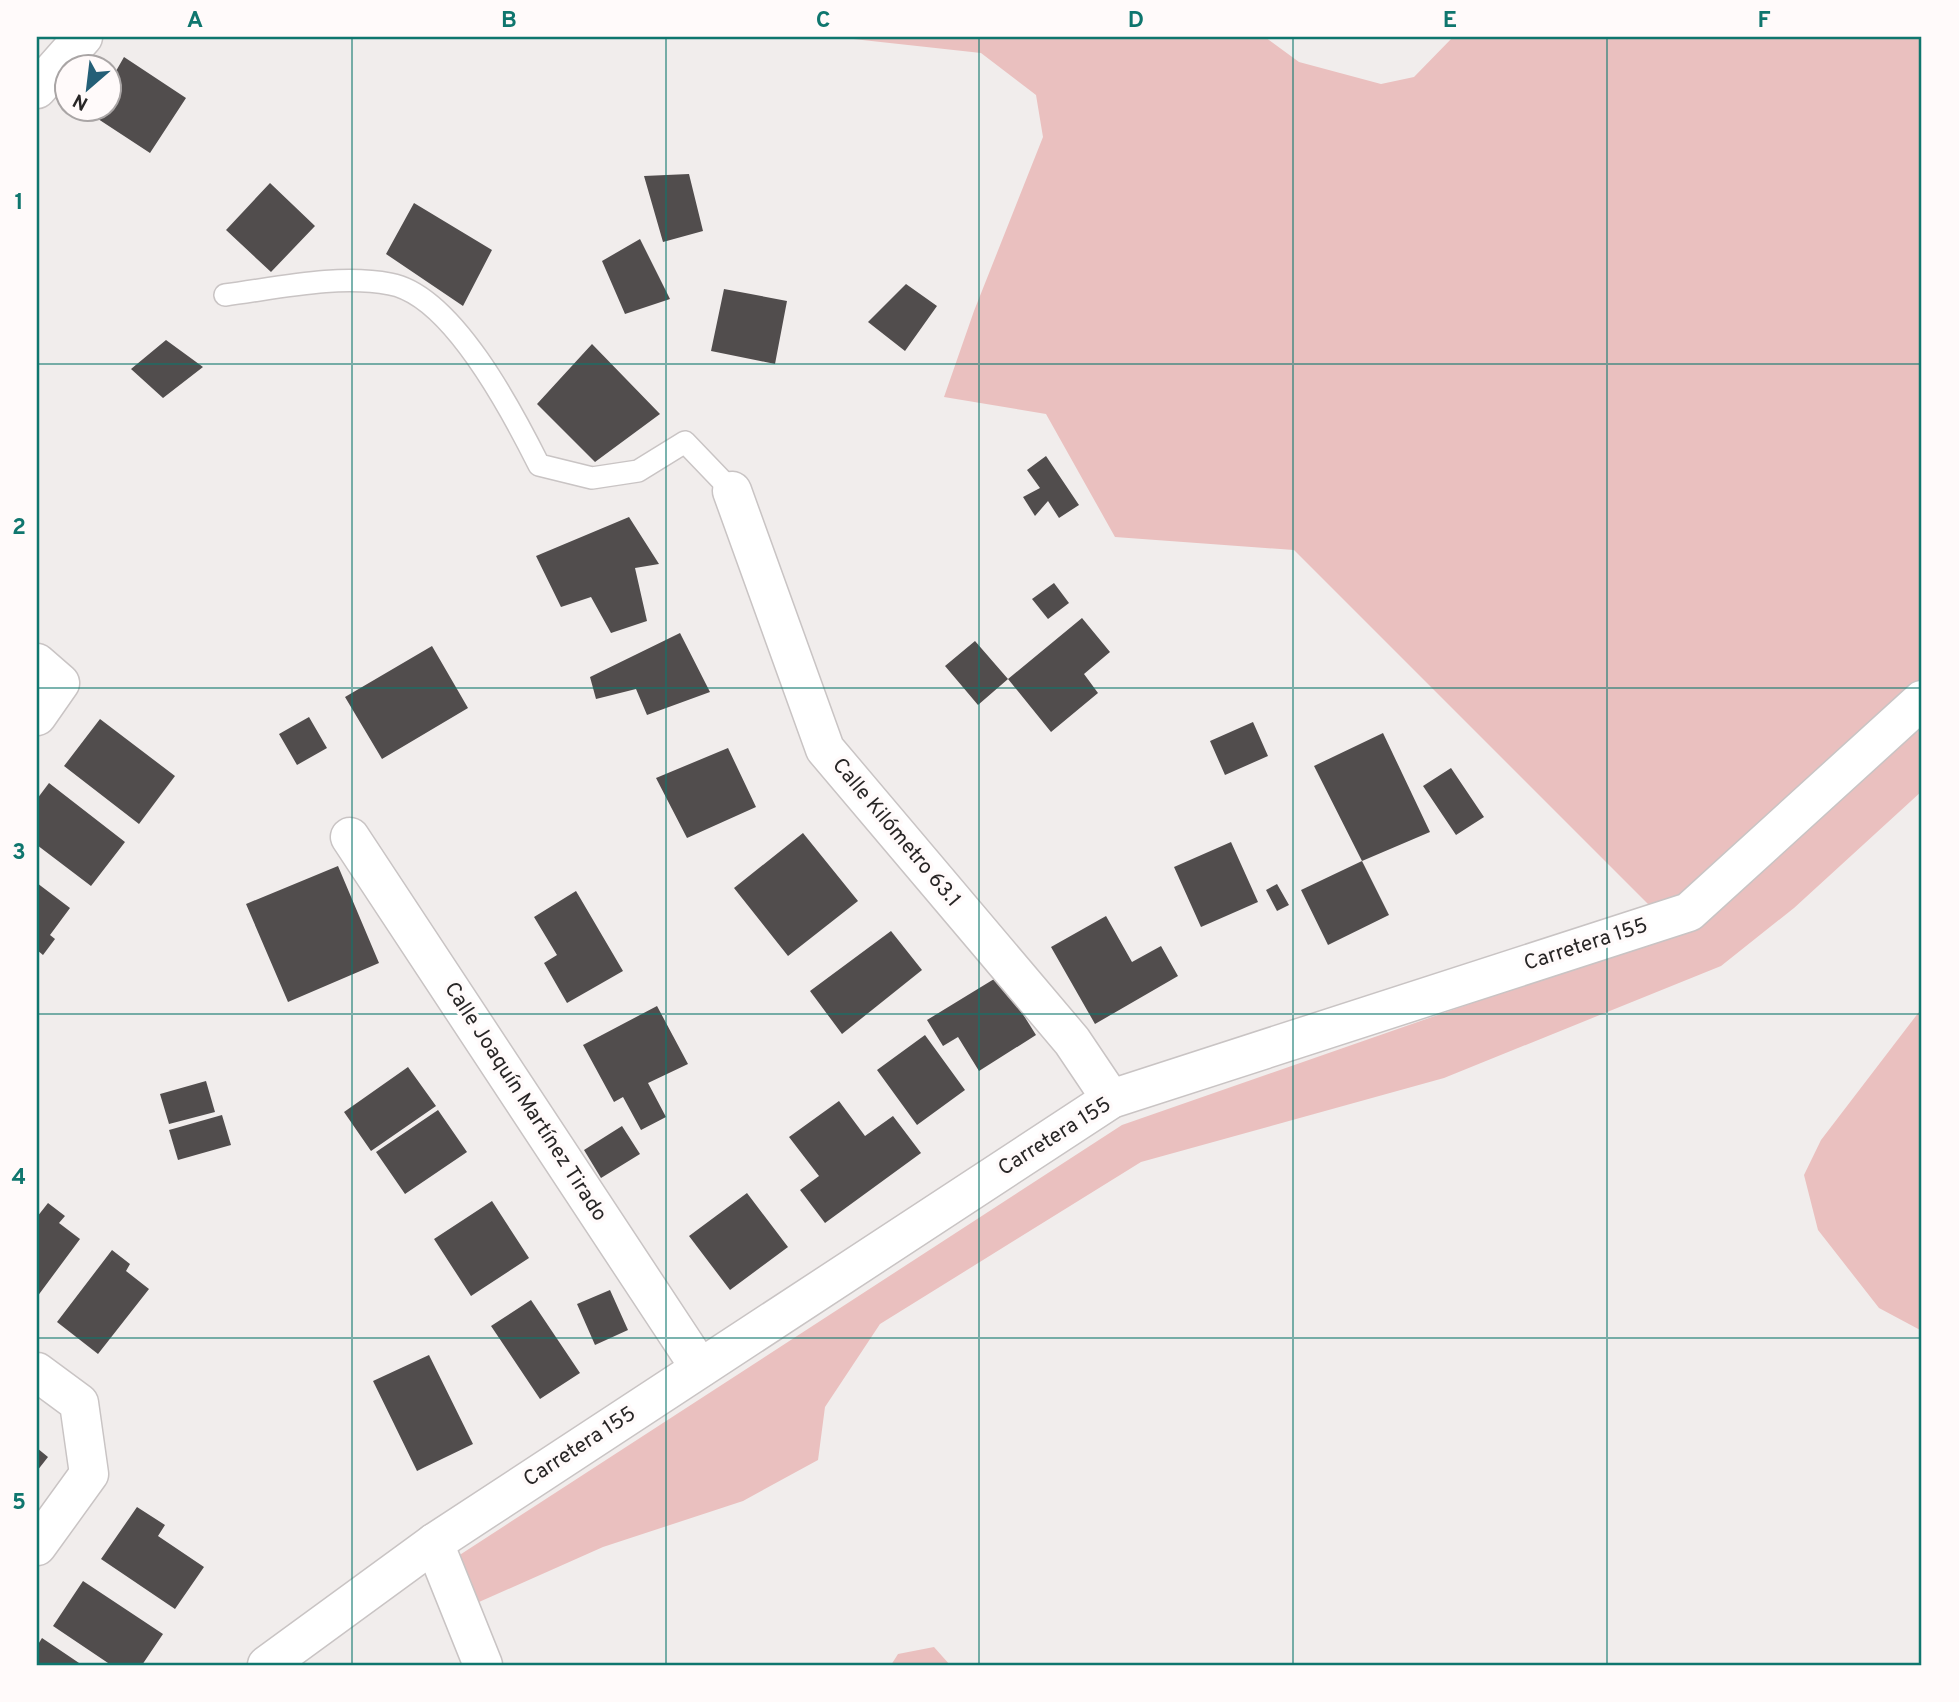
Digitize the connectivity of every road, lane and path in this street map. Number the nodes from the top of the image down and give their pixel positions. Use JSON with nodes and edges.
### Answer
{"nodes":[{"id":1,"x":83,"y":37,"type":"edge"},
{"id":2,"x":37,"y":89,"type":"edge"},
{"id":3,"x":225,"y":295,"type":"dead end"},
{"id":4,"x":732,"y":491,"type":"joint"},
{"id":5,"x":37,"y":663,"type":"edge"},
{"id":6,"x":1922,"y":700,"type":"edge"},
{"id":7,"x":37,"y":716,"type":"edge"},
{"id":8,"x":350,"y":837,"type":"dead end"},
{"id":9,"x":1111,"y":1099,"type":"junction"},
{"id":10,"x":700,"y":1368,"type":"junction"},
{"id":11,"x":37,"y":1372,"type":"edge"},
{"id":12,"x":434,"y":1543,"type":"junction"},
{"id":13,"x":37,"y":1546,"type":"edge"},
{"id":14,"x":267,"y":1665,"type":"edge"},
{"id":15,"x":483,"y":1665,"type":"edge"}],
"edges":[{"from":1,"to":2,"type":"street"},
{"from":3,"to":4,"type":"lane"},
{"from":4,"to":9,"type":"street","name":"Calle Kilómetro 63.1"},
{"from":5,"to":7,"type":"street"},
{"from":6,"to":9,"type":"street","name":"Carretera 155"},
{"from":8,"to":10,"type":"street","name":"Calle Joaquín Martínez Tirado"},
{"from":9,"to":10,"type":"street","name":"Carretera 155"},
{"from":10,"to":12,"type":"street","name":"Carretera 155"},
{"from":11,"to":13,"type":"street"},
{"from":12,"to":14,"type":"street","name":"Carretera 155"},
{"from":12,"to":15,"type":"street"}]}
